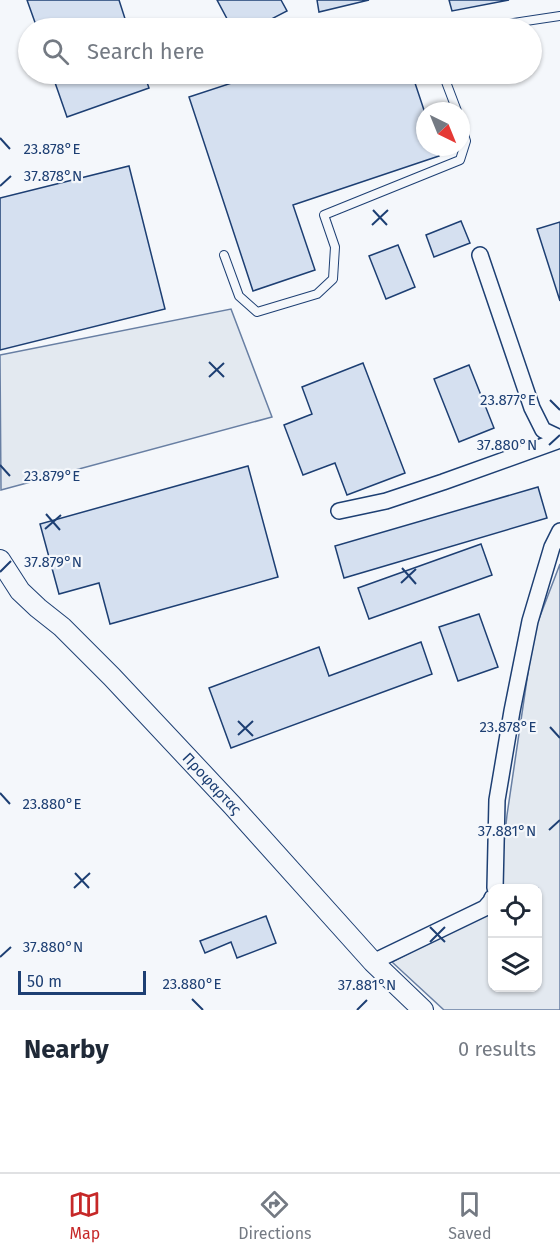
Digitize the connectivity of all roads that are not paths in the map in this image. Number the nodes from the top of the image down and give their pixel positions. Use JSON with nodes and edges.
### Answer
{"nodes":[{"id":1,"x":560,"y":16,"type":"edge"},
{"id":2,"x":542,"y":19,"type":"edge"},
{"id":3,"x":446,"y":84,"type":"edge"},
{"id":4,"x":453,"y":102,"type":"edge"},
{"id":5,"x":461,"y":156,"type":"edge"},
{"id":6,"x":224,"y":255,"type":"dead end"},
{"id":7,"x":480,"y":255,"type":"dead end"},
{"id":8,"x":560,"y":439,"type":"edge"},
{"id":9,"x":339,"y":511,"type":"dead end"},
{"id":10,"x":560,"y":531,"type":"edge"},
{"id":11,"x":0,"y":560,"type":"edge"},
{"id":12,"x":495,"y":884,"type":"edge"},
{"id":13,"x":488,"y":904,"type":"edge"},
{"id":14,"x":373,"y":962,"type":"junction"},
{"id":15,"x":423,"y":1010,"type":"edge"}],
"edges":[{"from":1,"to":2,"type":"lane"},
{"from":3,"to":4,"type":"lane"},
{"from":5,"to":6,"type":"lane"},
{"from":7,"to":8,"type":"street"},
{"from":8,"to":9,"type":"street"},
{"from":10,"to":12,"type":"street"},
{"from":11,"to":14,"type":"street","name":"Προφαρτας"},
{"from":13,"to":14,"type":"street"},
{"from":14,"to":15,"type":"street","name":"Προφαρτας"}]}
